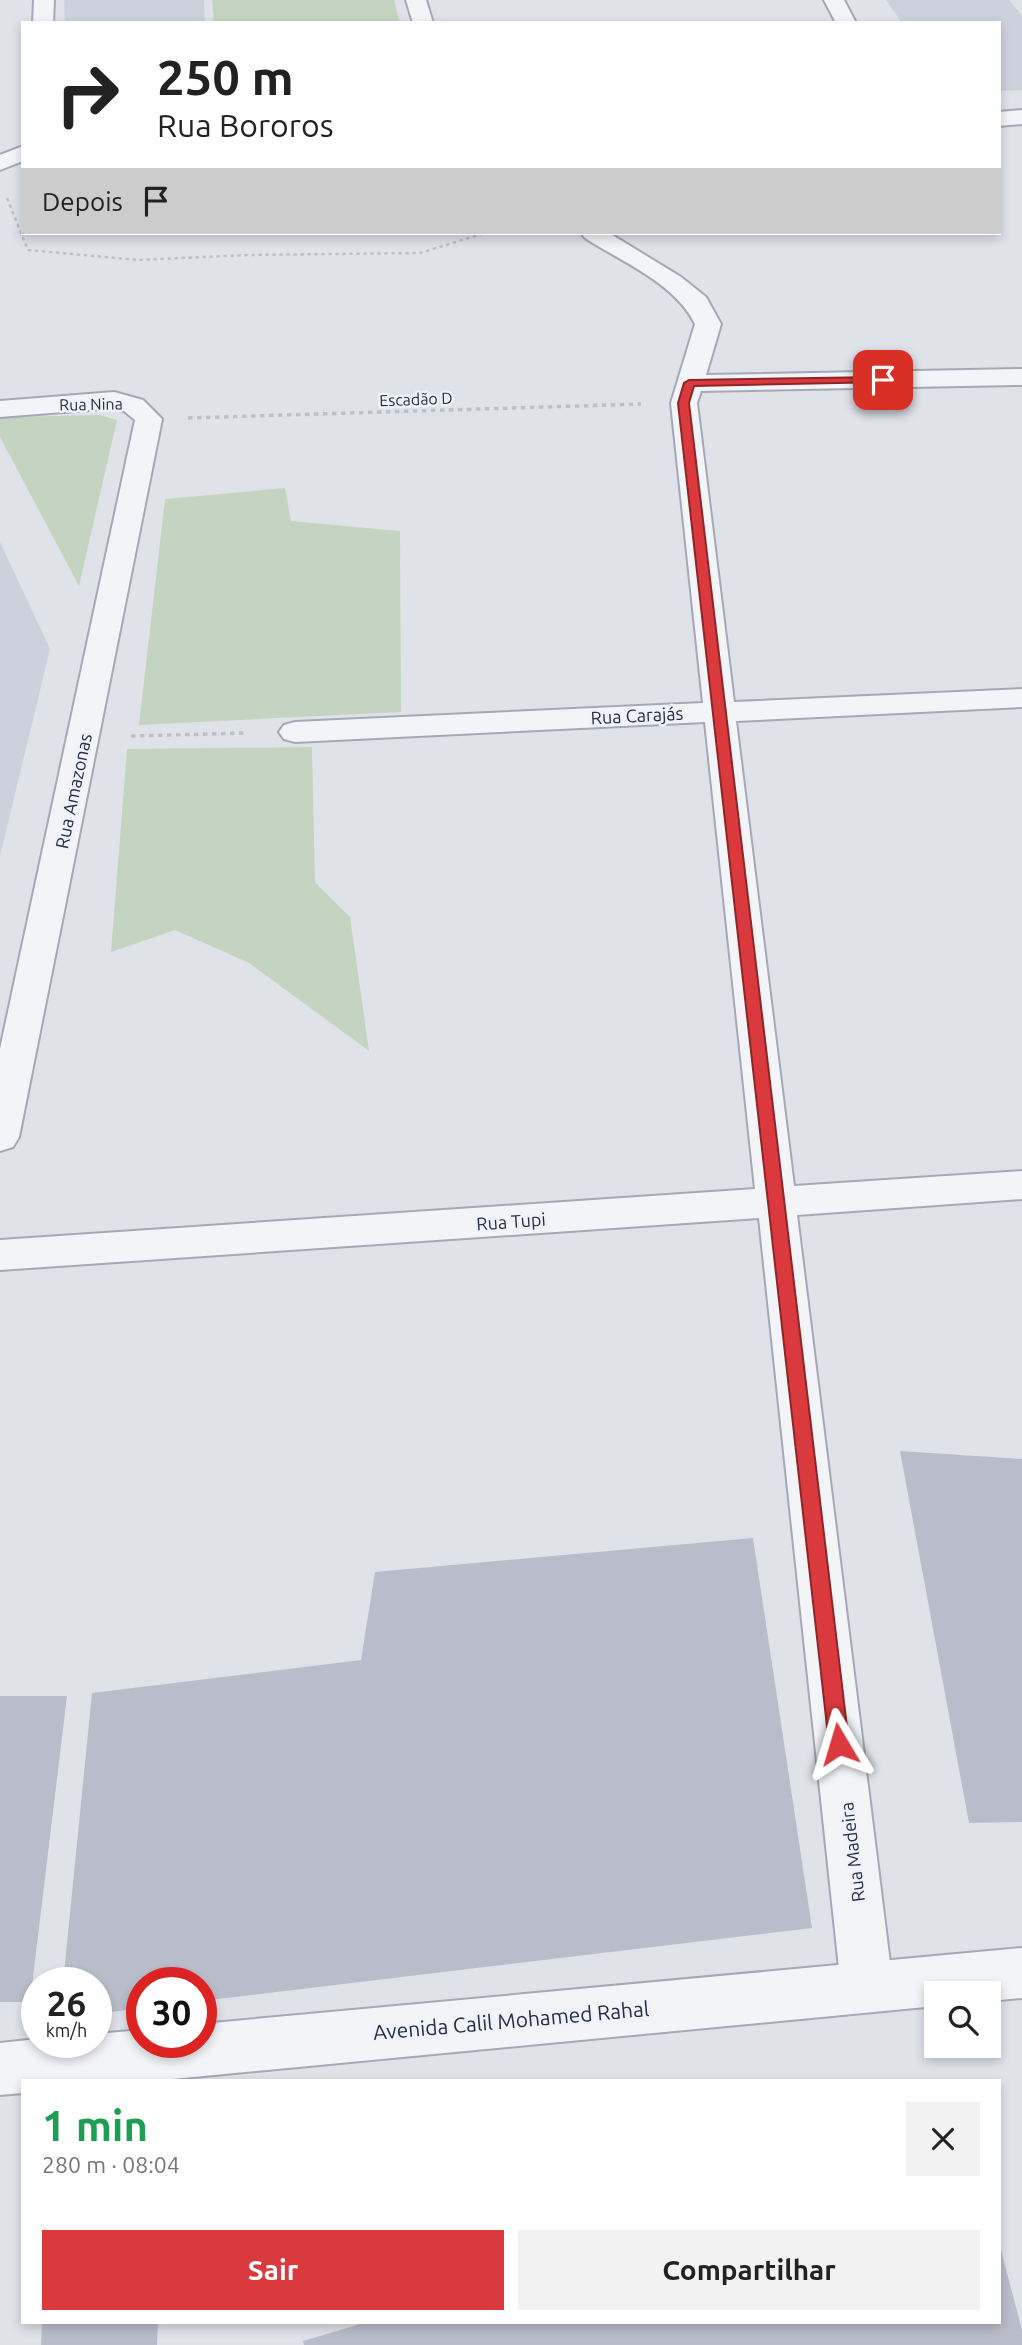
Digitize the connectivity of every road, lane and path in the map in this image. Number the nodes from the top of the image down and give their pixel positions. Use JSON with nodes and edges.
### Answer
{"nodes":[{"id":1,"x":44,"y":0,"type":"edge"},
{"id":2,"x":416,"y":0,"type":"edge"},
{"id":3,"x":834,"y":0,"type":"edge"},
{"id":4,"x":43,"y":21,"type":"edge"},
{"id":5,"x":422,"y":21,"type":"edge"},
{"id":6,"x":845,"y":21,"type":"edge"},
{"id":7,"x":1022,"y":117,"type":"edge"},
{"id":8,"x":1001,"y":119,"type":"edge"},
{"id":9,"x":21,"y":154,"type":"edge"},
{"id":10,"x":0,"y":163,"type":"edge"},
{"id":11,"x":5,"y":192,"type":"dead end"},
{"id":12,"x":21,"y":232,"type":"edge"},
{"id":13,"x":22,"y":235,"type":"edge"},
{"id":14,"x":478,"y":235,"type":"edge"},
{"id":15,"x":596,"y":235,"type":"edge"},
{"id":16,"x":1022,"y":377,"type":"edge"},
{"id":17,"x":687,"y":393,"type":"junction"},
{"id":18,"x":0,"y":409,"type":"edge"},
{"id":19,"x":146,"y":432,"type":"junction"},
{"id":20,"x":1022,"y":698,"type":"edge"},
{"id":21,"x":720,"y":711,"type":"junction"},
{"id":22,"x":295,"y":732,"type":"joint"},
{"id":23,"x":85,"y":737,"type":"junction"},
{"id":24,"x":0,"y":1138,"type":"edge"},
{"id":25,"x":1022,"y":1185,"type":"edge"},
{"id":26,"x":777,"y":1203,"type":"junction"},
{"id":27,"x":0,"y":1255,"type":"edge"},
{"id":28,"x":1022,"y":1973,"type":"edge"},
{"id":29,"x":867,"y":1987,"type":"junction"},
{"id":30,"x":0,"y":2069,"type":"edge"}],
"edges":[{"from":1,"to":4,"type":"street"},
{"from":2,"to":5,"type":"street"},
{"from":3,"to":6,"type":"street"},
{"from":7,"to":8,"type":"street"},
{"from":9,"to":10,"type":"street"},
{"from":11,"to":12,"type":"path"},
{"from":13,"to":14,"type":"path"},
{"from":15,"to":17,"type":"street"},
{"from":16,"to":17,"type":"street"},
{"from":17,"to":19,"type":"path","name":"Escadão D"},
{"from":17,"to":21,"type":"street","name":"Rua Madeira"},
{"from":18,"to":19,"type":"street","name":"Rua Nina"},
{"from":19,"to":23,"type":"street","name":"Rua Amazonas"},
{"from":20,"to":21,"type":"street","name":"Rua Carajás"},
{"from":21,"to":22,"type":"street","name":"Rua Carajás"},
{"from":21,"to":26,"type":"street","name":"Rua Madeira"},
{"from":22,"to":23,"type":"path"},
{"from":23,"to":24,"type":"street","name":"Rua Amazonas"},
{"from":25,"to":26,"type":"street","name":"Rua Tupi"},
{"from":26,"to":27,"type":"street","name":"Rua Tupi"},
{"from":26,"to":29,"type":"street","name":"Rua Madeira"},
{"from":28,"to":29,"type":"street","name":"Avenida Calil Mohamed Rahal"},
{"from":29,"to":30,"type":"street","name":"Avenida Calil Mohamed Rahal"}]}
